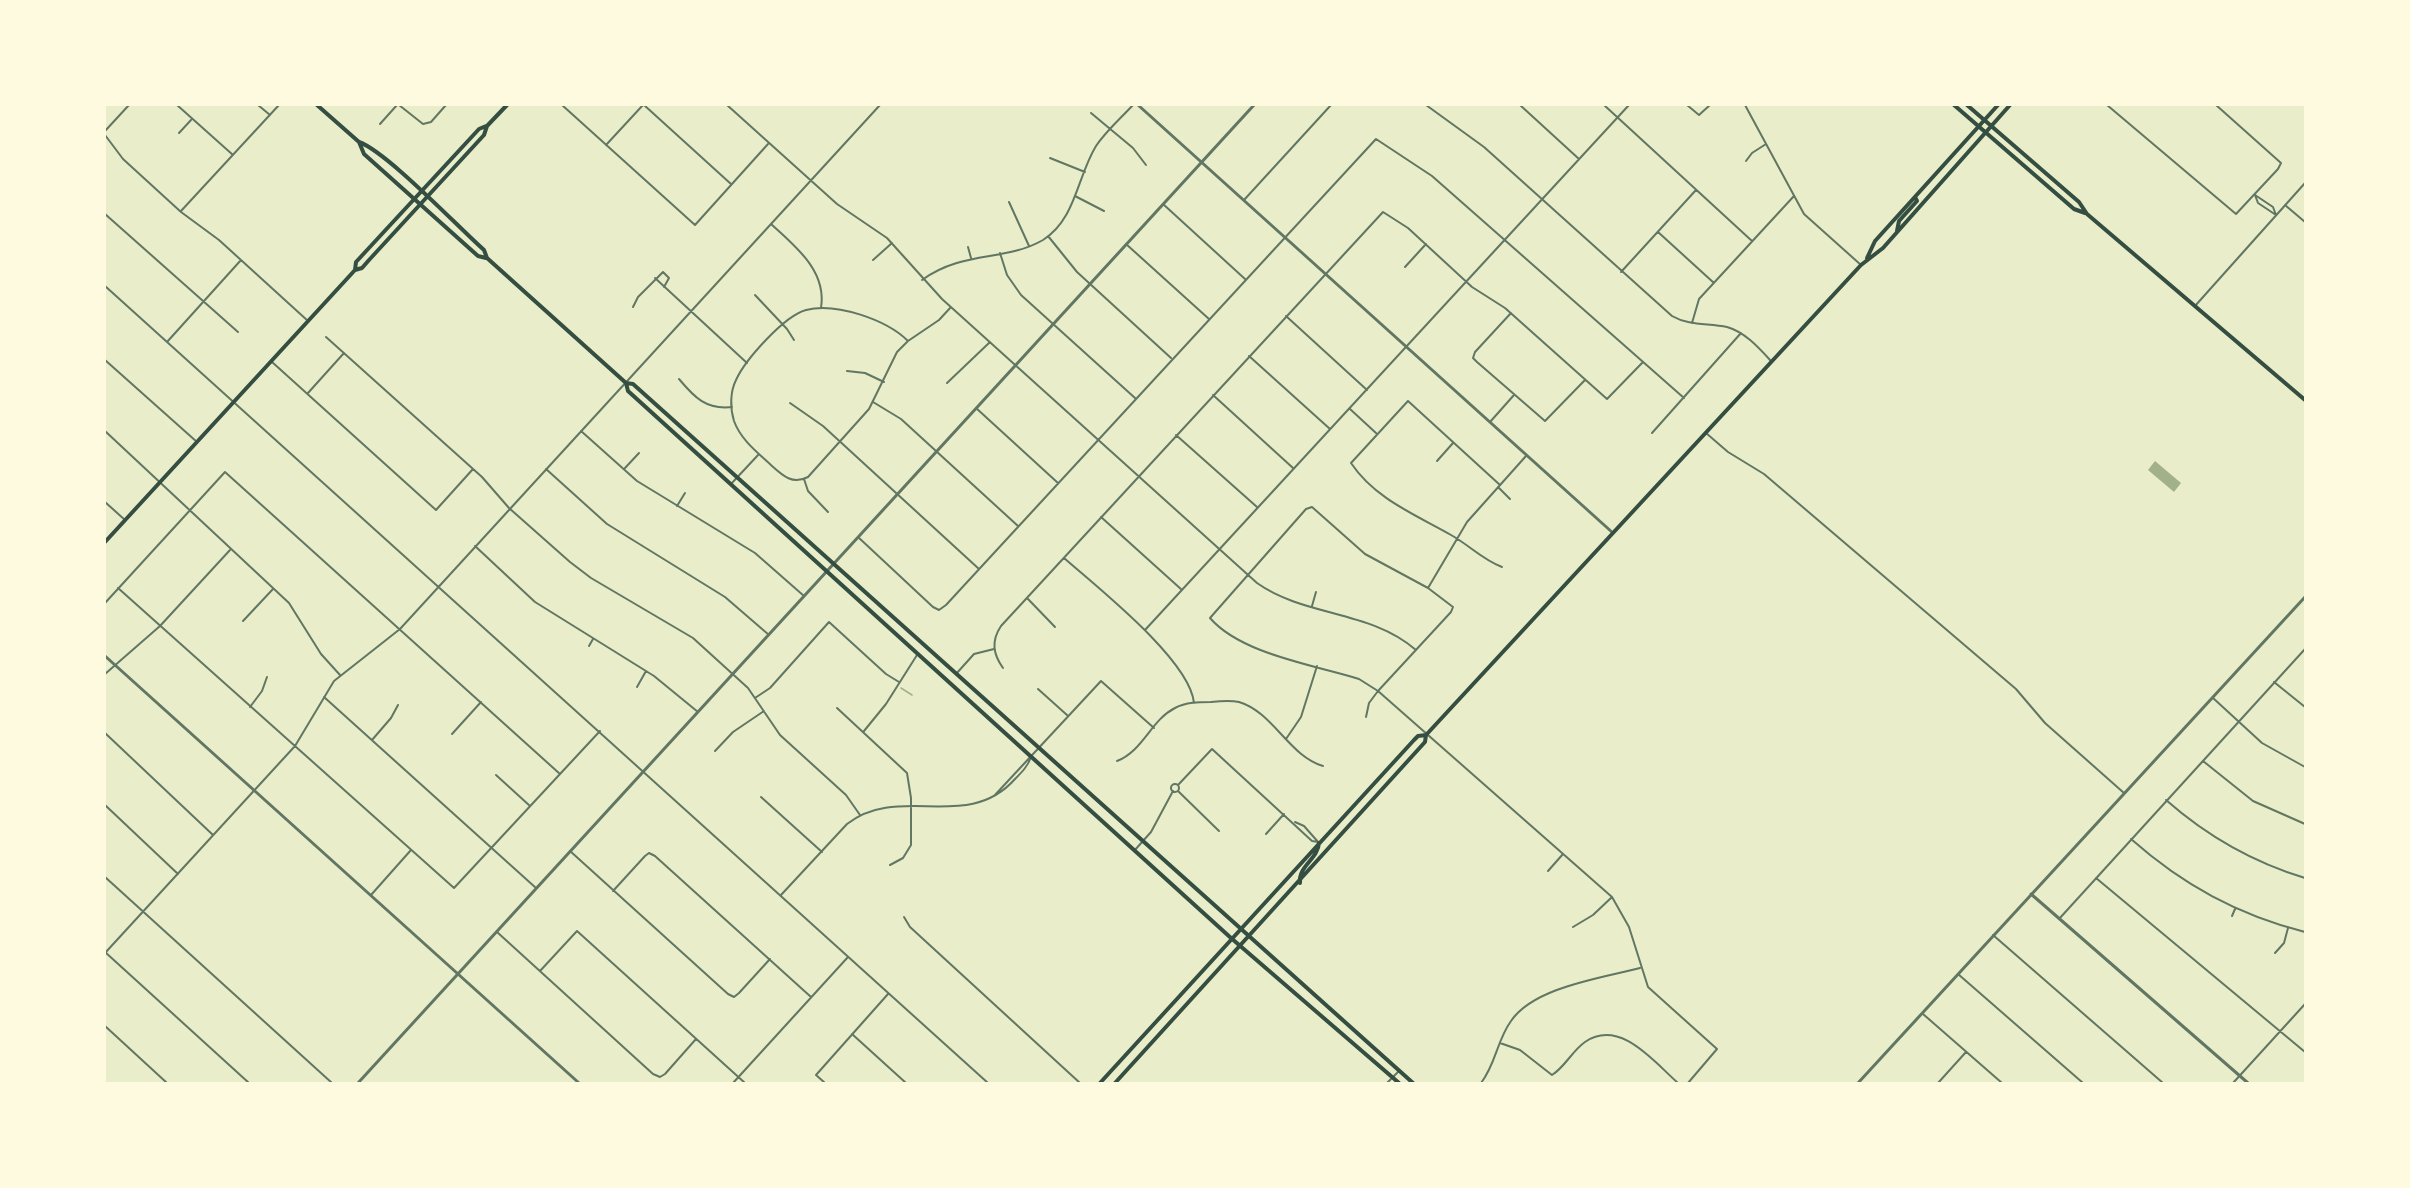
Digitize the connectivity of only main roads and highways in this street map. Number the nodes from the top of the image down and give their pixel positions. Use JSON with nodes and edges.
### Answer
{"nodes":[{"id":1,"x":317,"y":105,"type":"edge"},
{"id":2,"x":507,"y":105,"type":"edge"},
{"id":3,"x":1954,"y":105,"type":"edge"},
{"id":4,"x":1967,"y":105,"type":"edge"},
{"id":5,"x":1998,"y":105,"type":"edge"},
{"id":6,"x":2010,"y":105,"type":"edge"},
{"id":7,"x":1984,"y":121,"type":"junction"},
{"id":8,"x":487,"y":126,"type":"junction"},
{"id":9,"x":1978,"y":127,"type":"junction"},
{"id":10,"x":1991,"y":127,"type":"junction"},
{"id":11,"x":1985,"y":133,"type":"junction"},
{"id":12,"x":359,"y":142,"type":"junction"},
{"id":13,"x":421,"y":192,"type":"junction"},
{"id":14,"x":427,"y":197,"type":"junction"},
{"id":15,"x":1915,"y":197,"type":"junction"},
{"id":16,"x":415,"y":199,"type":"junction"},
{"id":17,"x":421,"y":204,"type":"junction"},
{"id":18,"x":2087,"y":214,"type":"junction"},
{"id":19,"x":1897,"y":232,"type":"junction"},
{"id":20,"x":487,"y":258,"type":"junction"},
{"id":21,"x":1867,"y":258,"type":"junction"},
{"id":22,"x":355,"y":270,"type":"junction"},
{"id":23,"x":626,"y":383,"type":"junction"},
{"id":24,"x":2305,"y":400,"type":"edge"},
{"id":25,"x":105,"y":542,"type":"edge"},
{"id":26,"x":1426,"y":735,"type":"junction"},
{"id":27,"x":1319,"y":843,"type":"junction"},
{"id":28,"x":1300,"y":883,"type":"junction"},
{"id":29,"x":1240,"y":929,"type":"junction"},
{"id":30,"x":1231,"y":938,"type":"junction"},
{"id":31,"x":1250,"y":938,"type":"junction"},
{"id":32,"x":1241,"y":947,"type":"junction"},
{"id":33,"x":1320,"y":1001,"type":"junction"},
{"id":34,"x":1324,"y":1005,"type":"junction"},
{"id":35,"x":1313,"y":1009,"type":"junction"},
{"id":36,"x":1317,"y":1013,"type":"junction"},
{"id":37,"x":1100,"y":1083,"type":"edge"},
{"id":38,"x":1115,"y":1083,"type":"edge"},
{"id":39,"x":1399,"y":1083,"type":"edge"},
{"id":40,"x":1413,"y":1083,"type":"edge"}],
"edges":[{"from":1,"to":12,"type":"main road"},
{"from":2,"to":8,"type":"main road"},
{"from":3,"to":9,"type":"main road"},
{"from":4,"to":7,"type":"main road"},
{"from":5,"to":7,"type":"main road"},
{"from":6,"to":10,"type":"main road"},
{"from":7,"to":9,"type":"main road"},
{"from":7,"to":10,"type":"main road"},
{"from":8,"to":13,"type":"main road"},
{"from":8,"to":14,"type":"main road"},
{"from":9,"to":11,"type":"main road"},
{"from":9,"to":15,"type":"main road"},
{"from":10,"to":11,"type":"main road"},
{"from":10,"to":18,"type":"main road"},
{"from":11,"to":18,"type":"main road"},
{"from":11,"to":19,"type":"main road"},
{"from":12,"to":13,"type":"main road"},
{"from":12,"to":16,"type":"main road"},
{"from":13,"to":14,"type":"main road"},
{"from":13,"to":16,"type":"main road"},
{"from":14,"to":17,"type":"main road"},
{"from":14,"to":20,"type":"main road"},
{"from":15,"to":19,"type":"main road"},
{"from":15,"to":21,"type":"main road"},
{"from":16,"to":17,"type":"main road"},
{"from":16,"to":22,"type":"main road"},
{"from":17,"to":20,"type":"main road"},
{"from":17,"to":22,"type":"main road"},
{"from":18,"to":24,"type":"main road"},
{"from":19,"to":21,"type":"main road"},
{"from":20,"to":23,"type":"main road"},
{"from":21,"to":26,"type":"main road"},
{"from":22,"to":25,"type":"main road"},
{"from":23,"to":29,"type":"main road"},
{"from":23,"to":30,"type":"main road"},
{"from":26,"to":27,"type":"main road"},
{"from":26,"to":28,"type":"main road"},
{"from":27,"to":28,"type":"main road"},
{"from":27,"to":29,"type":"main road"},
{"from":28,"to":31,"type":"main road"},
{"from":29,"to":30,"type":"main road"},
{"from":29,"to":31,"type":"main road"},
{"from":30,"to":32,"type":"main road"},
{"from":30,"to":37,"type":"main road"},
{"from":31,"to":32,"type":"main road"},
{"from":31,"to":33,"type":"main road"},
{"from":32,"to":35,"type":"main road"},
{"from":32,"to":38,"type":"main road"},
{"from":33,"to":34,"type":"main road"},
{"from":33,"to":35,"type":"main road"},
{"from":34,"to":36,"type":"main road"},
{"from":34,"to":40,"type":"main road"},
{"from":35,"to":36,"type":"main road"},
{"from":36,"to":39,"type":"main road"}]}
